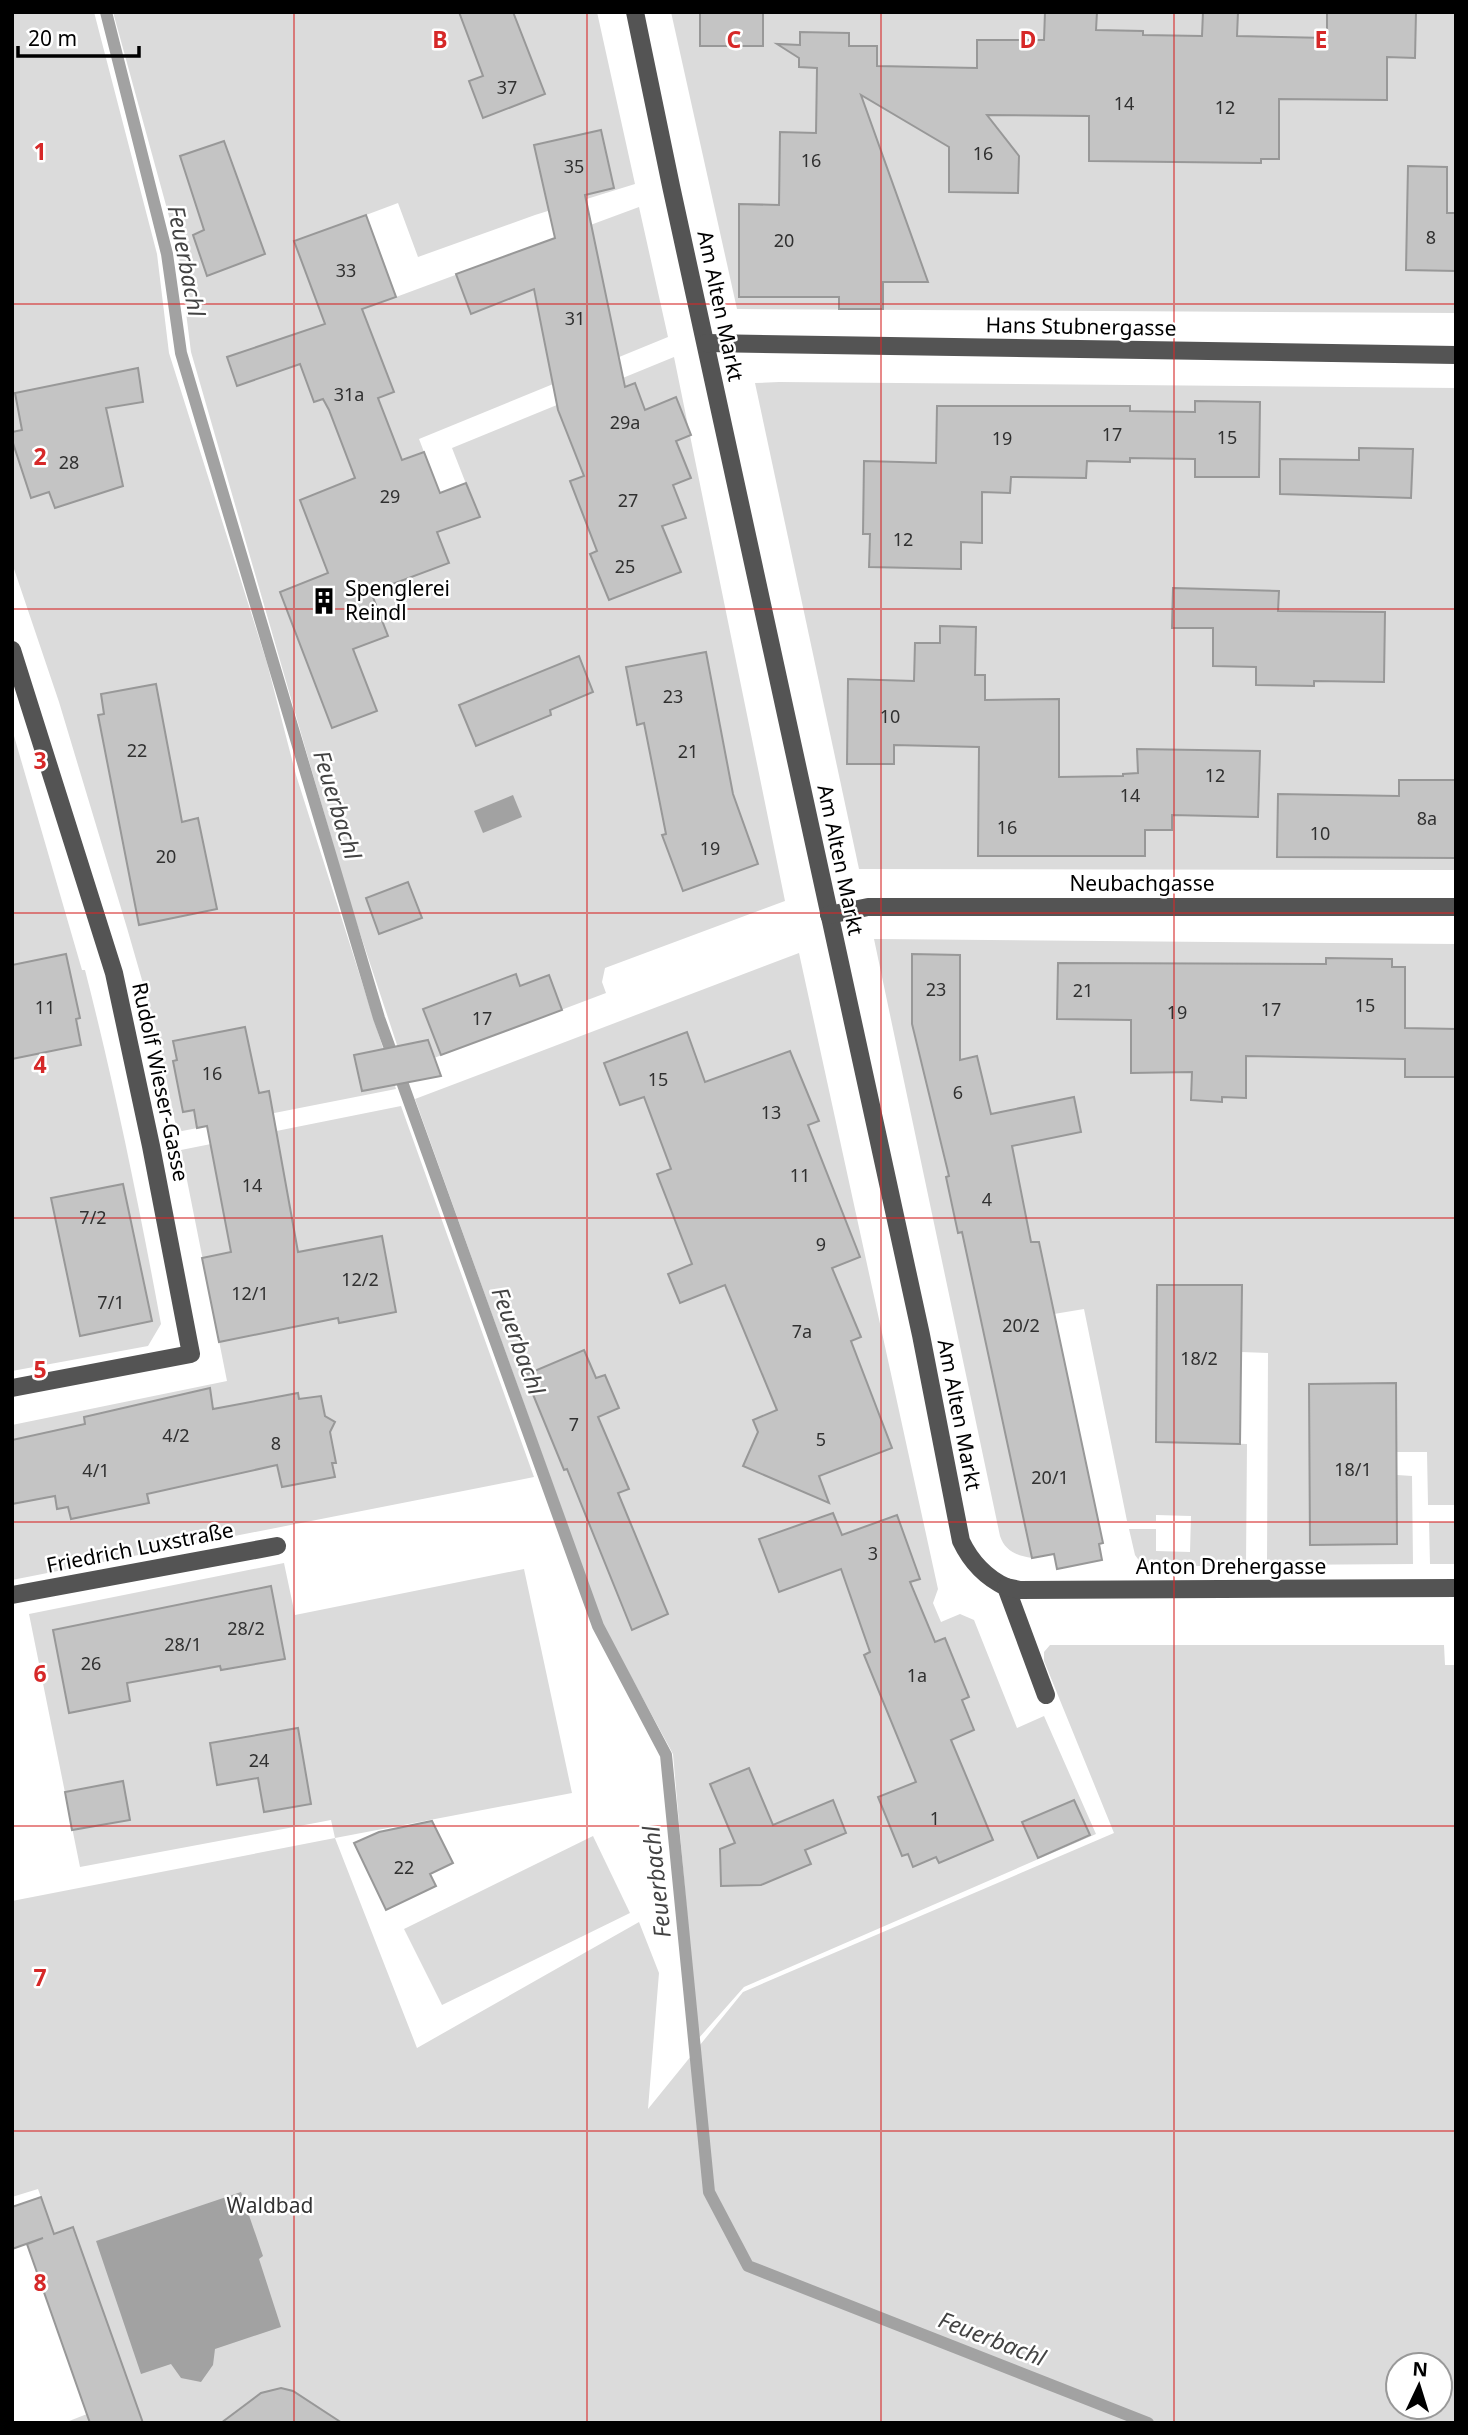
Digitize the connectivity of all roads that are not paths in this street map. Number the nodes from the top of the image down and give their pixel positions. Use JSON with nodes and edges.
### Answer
{"nodes":[{"id":1,"x":635,"y":12,"type":"edge"},
{"id":2,"x":706,"y":344,"type":"junction"},
{"id":3,"x":1456,"y":355,"type":"edge"},
{"id":4,"x":12,"y":650,"type":"edge"},
{"id":5,"x":1456,"y":907,"type":"edge"},
{"id":6,"x":829,"y":915,"type":"junction"},
{"id":7,"x":12,"y":1388,"type":"edge"},
{"id":8,"x":277,"y":1546,"type":"dead end"},
{"id":9,"x":1006,"y":1587,"type":"junction"},
{"id":10,"x":1456,"y":1588,"type":"edge"},
{"id":11,"x":12,"y":1595,"type":"edge"},
{"id":12,"x":1046,"y":1695,"type":"dead end"}],
"edges":[{"from":1,"to":2,"type":"street","name":"Am Alten Markt"},
{"from":2,"to":3,"type":"street","name":"Hans Stubnergasse"},
{"from":2,"to":6,"type":"street","name":"Am Alten Markt"},
{"from":4,"to":7,"type":"street","name":"Rudolf Wieser-Gasse"},
{"from":5,"to":6,"type":"street","name":"Neubachgasse"},
{"from":6,"to":9,"type":"street","name":"Am Alten Markt"},
{"from":8,"to":11,"type":"street","name":"Friedrich Luxstraße"},
{"from":9,"to":10,"type":"street","name":"Anton Drehergasse"},
{"from":9,"to":12,"type":"street"}]}
